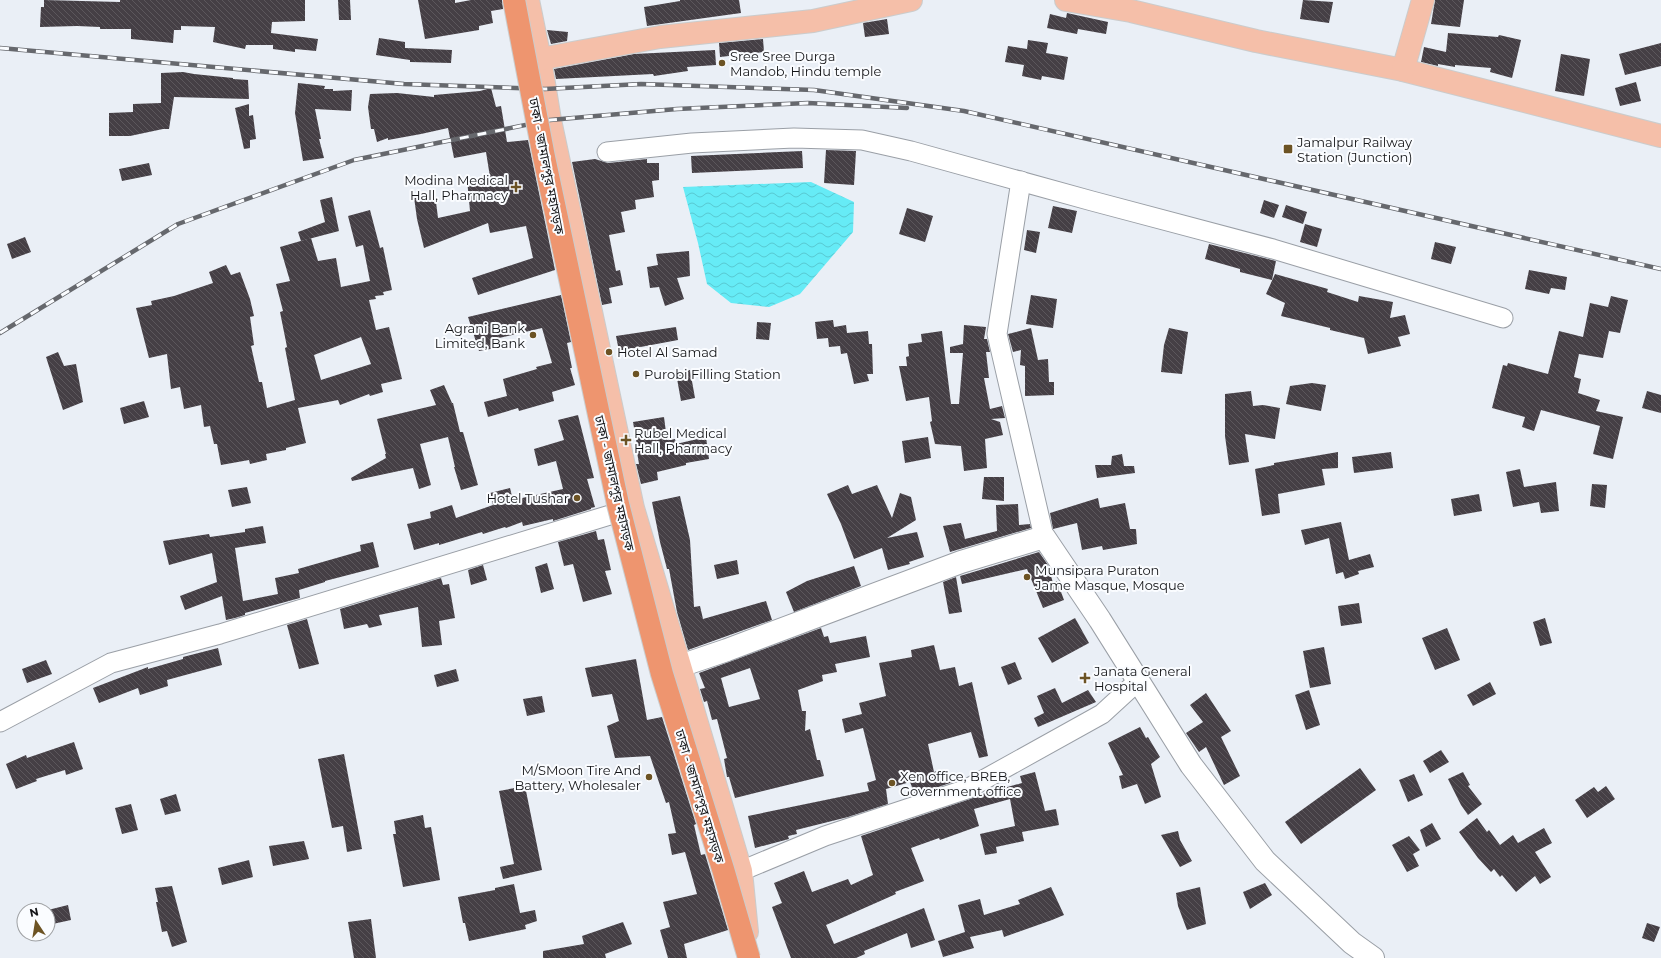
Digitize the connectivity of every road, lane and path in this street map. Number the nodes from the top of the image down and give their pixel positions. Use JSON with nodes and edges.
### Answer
{"nodes":[{"id":1,"x":514,"y":0,"type":"edge"},
{"id":2,"x":528,"y":0,"type":"edge"},
{"id":3,"x":911,"y":0,"type":"edge"},
{"id":4,"x":1066,"y":0,"type":"edge"},
{"id":5,"x":1423,"y":0,"type":"edge"},
{"id":6,"x":1132,"y":6,"type":"edge"},
{"id":7,"x":540,"y":59,"type":"junction"},
{"id":8,"x":1403,"y":70,"type":"junction"},
{"id":9,"x":1661,"y":136,"type":"edge"},
{"id":10,"x":607,"y":152,"type":"dead end"},
{"id":11,"x":1021,"y":181,"type":"junction"},
{"id":12,"x":1503,"y":318,"type":"dead end"},
{"id":13,"x":633,"y":508,"type":"junction"},
{"id":14,"x":1044,"y":537,"type":"junction"},
{"id":15,"x":680,"y":666,"type":"junction"},
{"id":16,"x":1138,"y":681,"type":"junction"},
{"id":17,"x":0,"y":722,"type":"edge"},
{"id":18,"x":741,"y":871,"type":"junction"},
{"id":19,"x":749,"y":958,"type":"edge"},
{"id":20,"x":1374,"y":958,"type":"edge"}],
"edges":[{"from":1,"to":19,"type":"highway","name":"ঢাকা - জামালপুর মহাসড়ক","bridge":true},
{"from":2,"to":7,"type":"main road"},
{"from":3,"to":7,"type":"main road"},
{"from":4,"to":6,"type":"main road"},
{"from":5,"to":8,"type":"main road"},
{"from":6,"to":8,"type":"main road"},
{"from":7,"to":13,"type":"main road"},
{"from":8,"to":9,"type":"main road"},
{"from":10,"to":11,"type":"street"},
{"from":11,"to":12,"type":"street"},
{"from":11,"to":14,"type":"street"},
{"from":13,"to":15,"type":"main road"},
{"from":13,"to":17,"type":"street"},
{"from":14,"to":15,"type":"main road"},
{"from":14,"to":16,"type":"main road"},
{"from":15,"to":18,"type":"main road"},
{"from":16,"to":18,"type":"street"},
{"from":16,"to":20,"type":"main road"},
{"from":18,"to":19,"type":"main road"}]}
